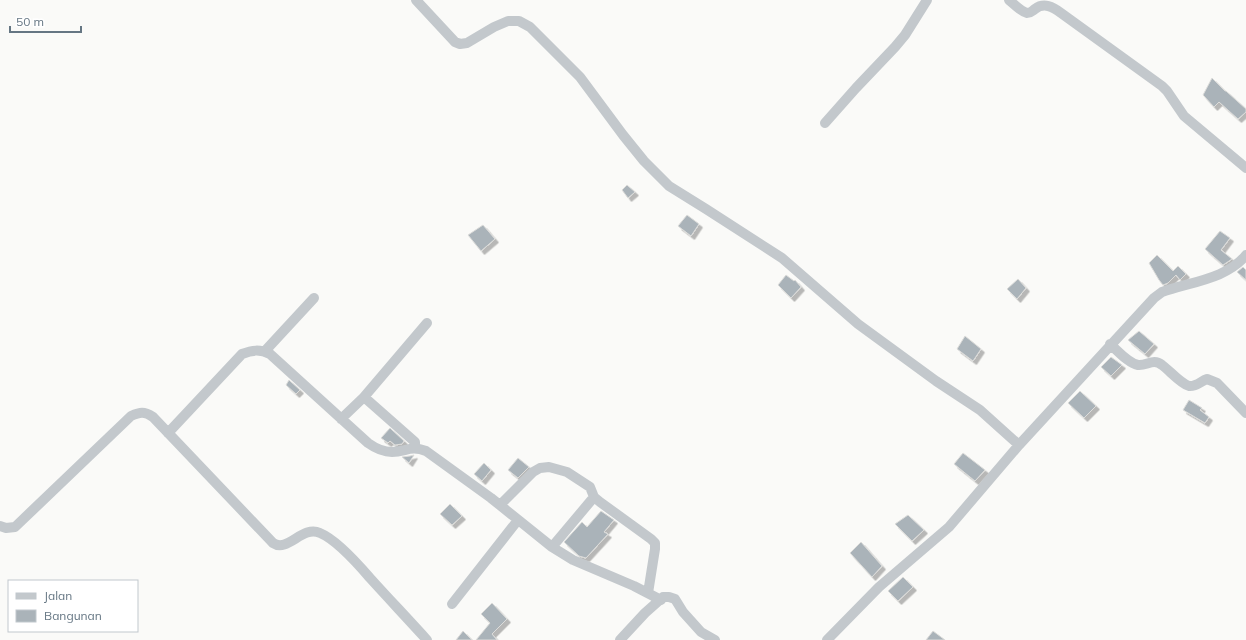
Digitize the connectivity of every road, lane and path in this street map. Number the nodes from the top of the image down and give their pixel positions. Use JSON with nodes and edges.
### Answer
{"nodes":[{"id":1,"x":416,"y":0,"type":"edge"},
{"id":2,"x":927,"y":0,"type":"edge"},
{"id":3,"x":1009,"y":0,"type":"edge"},
{"id":4,"x":825,"y":123,"type":"dead end"},
{"id":5,"x":1246,"y":168,"type":"edge"},
{"id":6,"x":1246,"y":255,"type":"edge"},
{"id":7,"x":314,"y":298,"type":"dead end"},
{"id":8,"x":427,"y":322,"type":"dead end"},
{"id":9,"x":1110,"y":344,"type":"junction"},
{"id":10,"x":265,"y":351,"type":"junction"},
{"id":11,"x":364,"y":397,"type":"junction"},
{"id":12,"x":1246,"y":412,"type":"edge"},
{"id":13,"x":341,"y":419,"type":"junction"},
{"id":14,"x":168,"y":433,"type":"junction"},
{"id":15,"x":1019,"y":445,"type":"junction"},
{"id":16,"x":415,"y":448,"type":"junction"},
{"id":17,"x":594,"y":497,"type":"junction"},
{"id":18,"x":500,"y":505,"type":"junction"},
{"id":19,"x":518,"y":520,"type":"junction"},
{"id":20,"x":0,"y":526,"type":"edge"},
{"id":21,"x":552,"y":547,"type":"junction"},
{"id":22,"x":648,"y":593,"type":"junction"},
{"id":23,"x":660,"y":600,"type":"junction"},
{"id":24,"x":452,"y":604,"type":"dead end"},
{"id":25,"x":427,"y":640,"type":"edge"},
{"id":26,"x":620,"y":640,"type":"edge"},
{"id":27,"x":715,"y":640,"type":"edge"},
{"id":28,"x":827,"y":640,"type":"edge"}],
"edges":[{"from":1,"to":15,"type":"street"},
{"from":2,"to":4,"type":"street"},
{"from":3,"to":5,"type":"street"},
{"from":6,"to":9,"type":"street"},
{"from":7,"to":10,"type":"street"},
{"from":8,"to":11,"type":"street"},
{"from":9,"to":12,"type":"street"},
{"from":9,"to":15,"type":"street"},
{"from":10,"to":13,"type":"street"},
{"from":10,"to":14,"type":"street"},
{"from":11,"to":13,"type":"street"},
{"from":11,"to":16,"type":"street"},
{"from":13,"to":16,"type":"street"},
{"from":14,"to":20,"type":"street"},
{"from":14,"to":25,"type":"street"},
{"from":15,"to":28,"type":"street"},
{"from":16,"to":18,"type":"street"},
{"from":17,"to":18,"type":"street"},
{"from":17,"to":21,"type":"street"},
{"from":17,"to":22,"type":"street"},
{"from":18,"to":19,"type":"street"},
{"from":19,"to":21,"type":"street"},
{"from":19,"to":24,"type":"street"},
{"from":21,"to":22,"type":"street"},
{"from":22,"to":23,"type":"street"},
{"from":23,"to":26,"type":"street"},
{"from":23,"to":27,"type":"street"}]}
